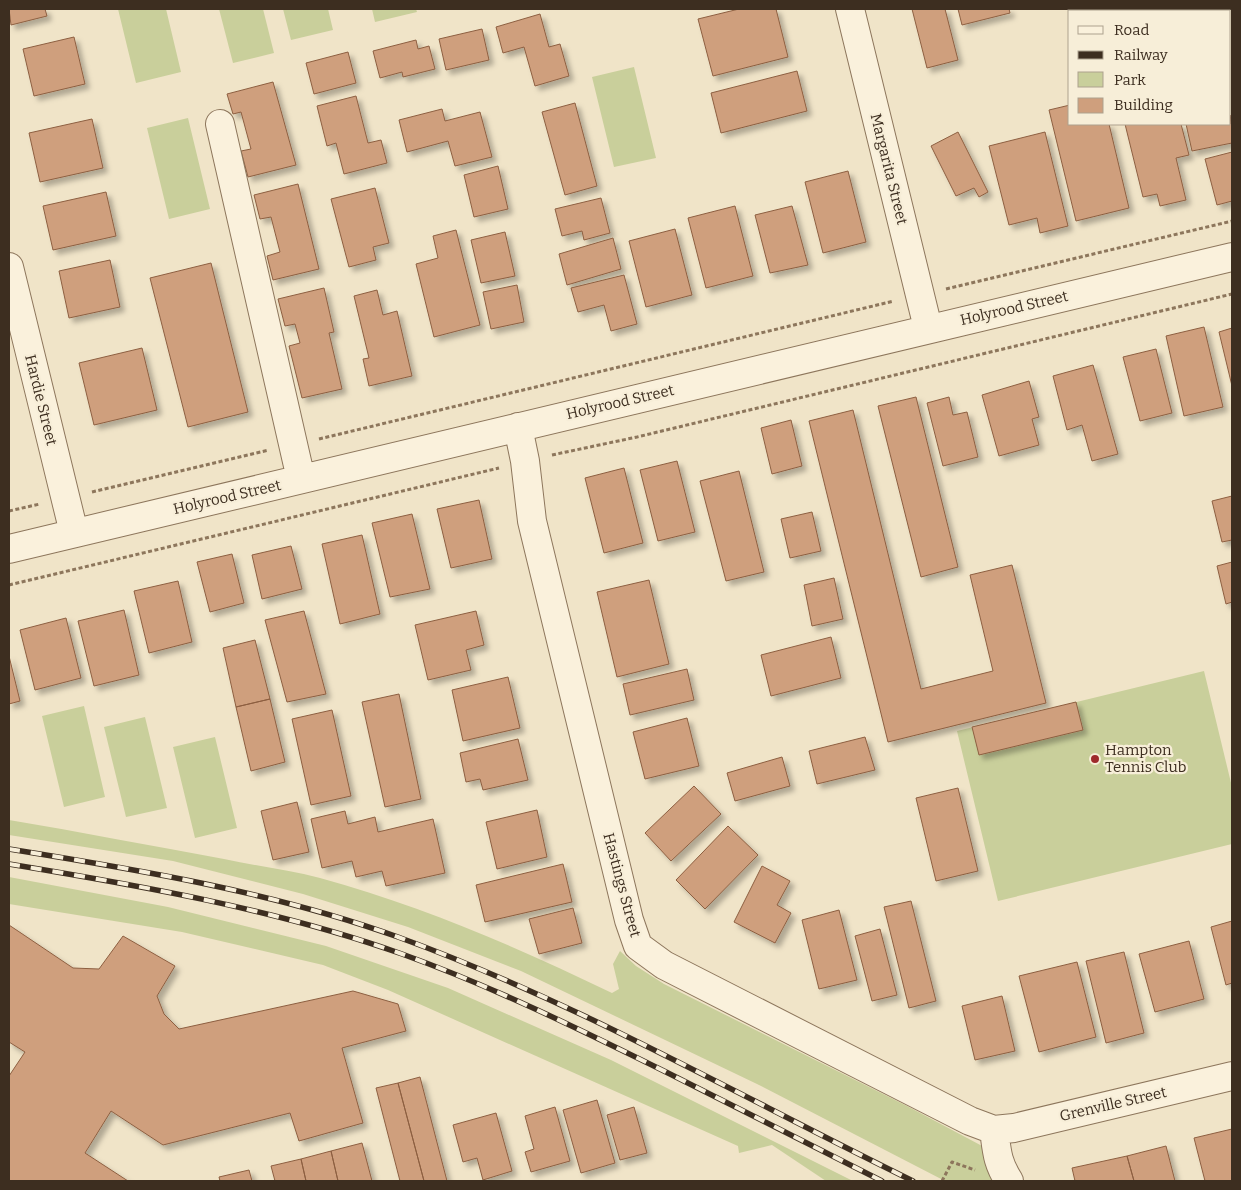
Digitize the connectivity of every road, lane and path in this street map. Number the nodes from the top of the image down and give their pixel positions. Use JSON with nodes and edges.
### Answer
{"nodes":[{"id":1,"x":850,"y":9,"type":"edge"},
{"id":2,"x":220,"y":124,"type":"dead end"},
{"id":3,"x":1232,"y":221,"type":"edge"},
{"id":4,"x":1232,"y":257,"type":"edge"},
{"id":5,"x":9,"y":267,"type":"edge"},
{"id":6,"x":1232,"y":294,"type":"edge"},
{"id":7,"x":920,"y":295,"type":"junction"},
{"id":8,"x":928,"y":328,"type":"junction"},
{"id":9,"x":509,"y":429,"type":"junction"},
{"id":10,"x":292,"y":445,"type":"junction"},
{"id":11,"x":517,"y":463,"type":"junction"},
{"id":12,"x":301,"y":479,"type":"junction"},
{"id":13,"x":65,"y":498,"type":"junction"},
{"id":14,"x":9,"y":511,"type":"edge"},
{"id":15,"x":74,"y":533,"type":"junction"},
{"id":16,"x":9,"y":549,"type":"edge"},
{"id":17,"x":9,"y":585,"type":"edge"},
{"id":18,"x":1232,"y":1076,"type":"edge"},
{"id":19,"x":994,"y":1130,"type":"junction"},
{"id":20,"x":952,"y":1162,"type":"dead end"},
{"id":21,"x":942,"y":1181,"type":"edge"},
{"id":22,"x":1009,"y":1181,"type":"edge"}],
"edges":[{"from":1,"to":7,"type":"street","name":"Margarita Street"},
{"from":2,"to":10,"type":"street"},
{"from":3,"to":7,"type":"path"},
{"from":4,"to":8,"type":"street","name":"Holyrood Street"},
{"from":5,"to":13,"type":"street","name":"Hardie Street"},
{"from":6,"to":11,"type":"path"},
{"from":7,"to":8,"type":"street","name":"Margarita Street"},
{"from":7,"to":10,"type":"path"},
{"from":8,"to":9,"type":"street","name":"Holyrood Street"},
{"from":9,"to":11,"type":"street","name":"Hastings Street"},
{"from":9,"to":12,"type":"street","name":"Holyrood Street"},
{"from":10,"to":12,"type":"street"},
{"from":10,"to":13,"type":"path"},
{"from":11,"to":17,"type":"path"},
{"from":11,"to":19,"type":"street","name":"Hastings Street"},
{"from":12,"to":15,"type":"street","name":"Holyrood Street"},
{"from":13,"to":14,"type":"path"},
{"from":13,"to":15,"type":"street","name":"Hardie Street"},
{"from":15,"to":16,"type":"street","name":"Holyrood Street"},
{"from":18,"to":19,"type":"street","name":"Grenville Street"},
{"from":19,"to":22,"type":"street"},
{"from":20,"to":21,"type":"path"}]}
